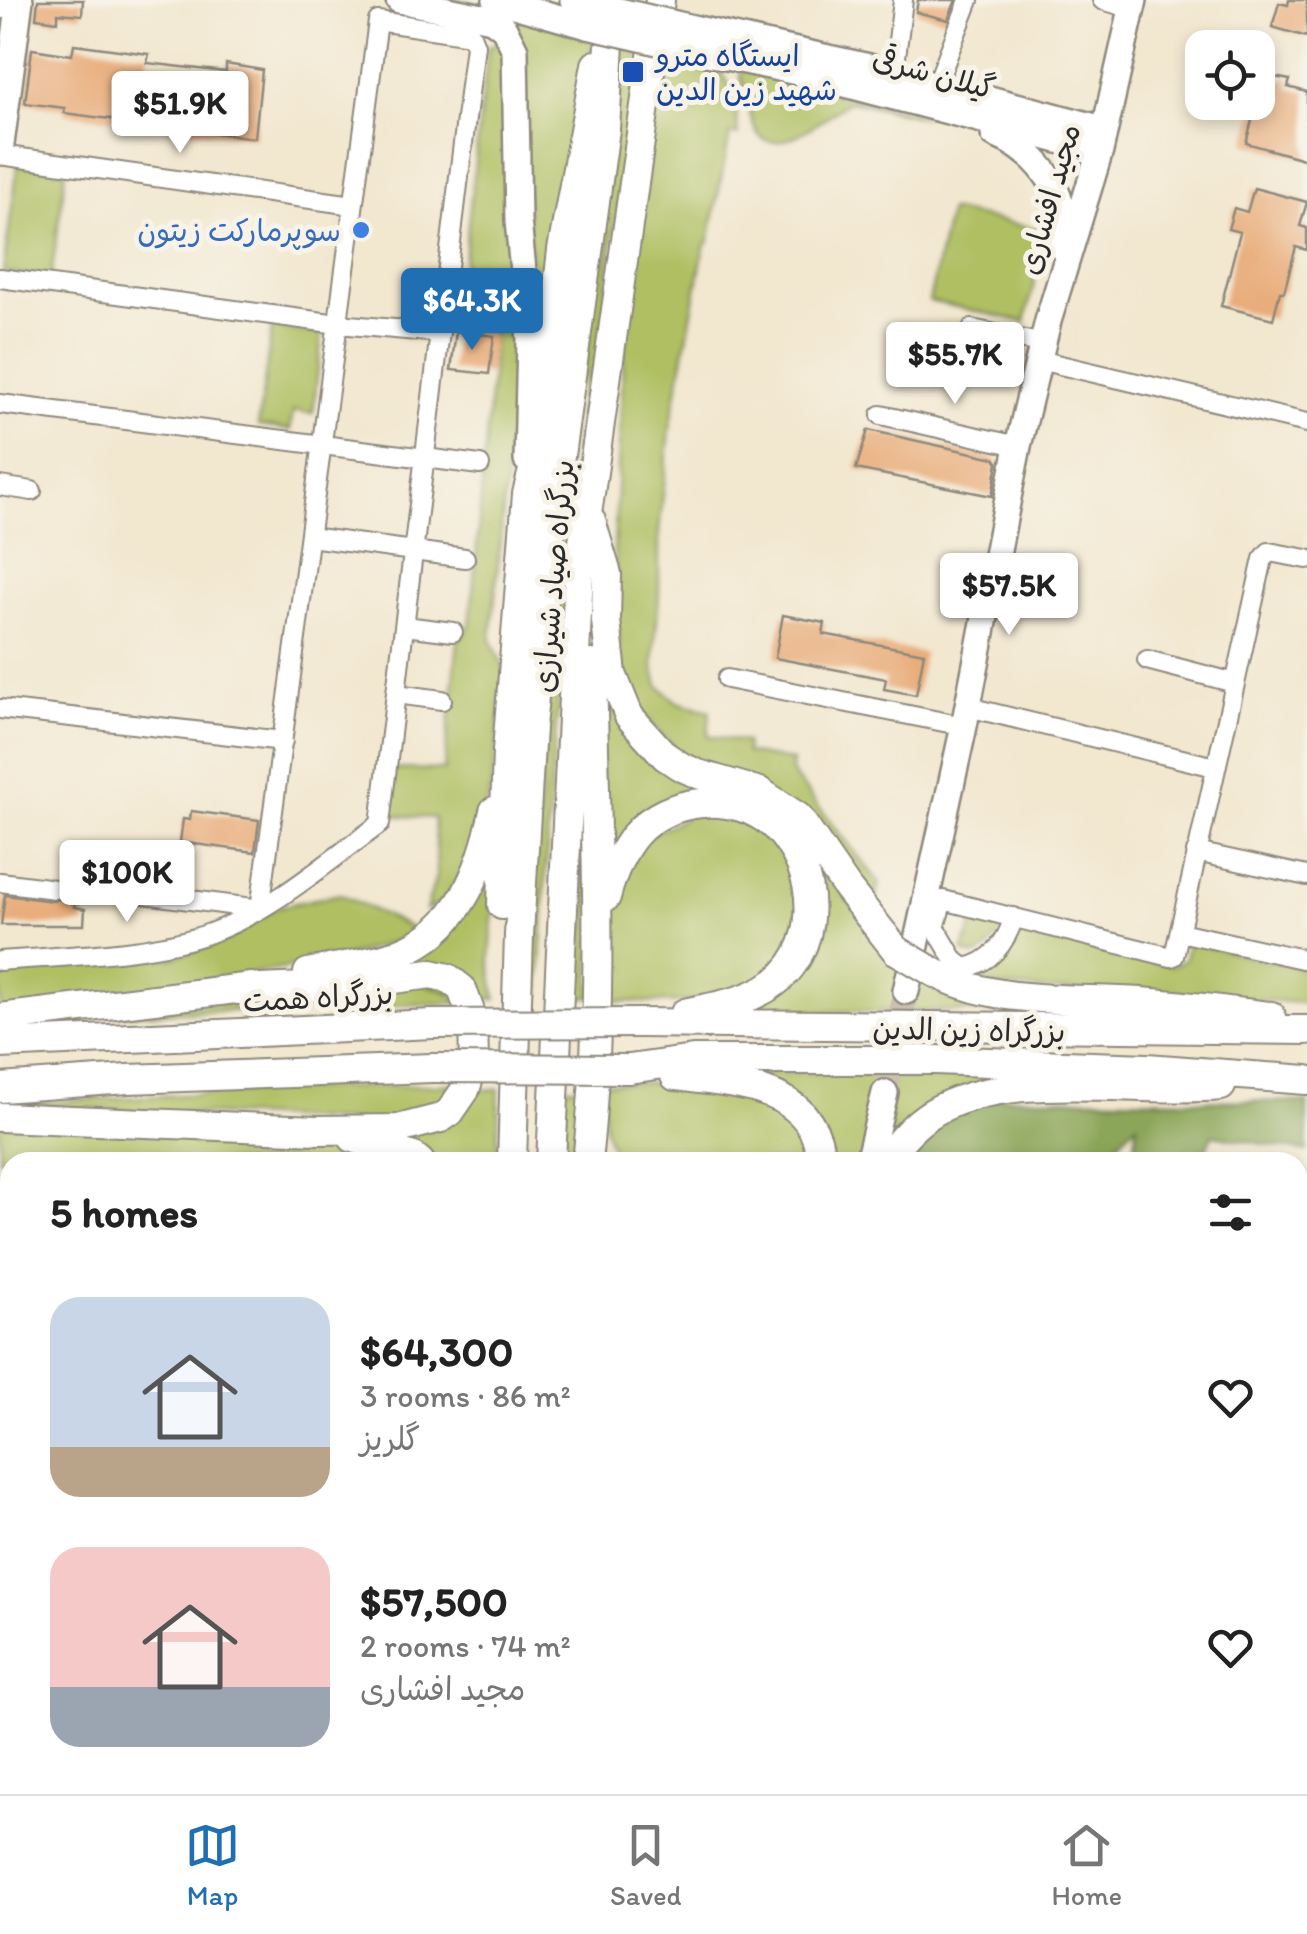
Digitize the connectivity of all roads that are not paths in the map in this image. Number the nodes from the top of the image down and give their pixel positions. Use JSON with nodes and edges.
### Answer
{"nodes":[{"id":1,"x":20,"y":0,"type":"edge"},
{"id":2,"x":399,"y":0,"type":"edge"},
{"id":3,"x":496,"y":0,"type":"edge"},
{"id":4,"x":660,"y":0,"type":"edge"},
{"id":5,"x":904,"y":0,"type":"edge"},
{"id":6,"x":969,"y":0,"type":"edge"},
{"id":7,"x":1102,"y":0,"type":"edge"},
{"id":8,"x":1132,"y":4,"type":"edge"},
{"id":9,"x":597,"y":15,"type":"edge"},
{"id":10,"x":896,"y":57,"type":"dead end"},
{"id":11,"x":935,"y":96,"type":"junction"},
{"id":12,"x":1058,"y":120,"type":"junction"},
{"id":13,"x":1102,"y":140,"type":"junction"},
{"id":14,"x":0,"y":154,"type":"edge"},
{"id":15,"x":354,"y":205,"type":"junction"},
{"id":16,"x":0,"y":278,"type":"edge"},
{"id":17,"x":338,"y":324,"type":"junction"},
{"id":18,"x":972,"y":329,"type":"dead end"},
{"id":19,"x":440,"y":333,"type":"junction"},
{"id":20,"x":1044,"y":342,"type":"junction"},
{"id":21,"x":0,"y":404,"type":"edge"},
{"id":22,"x":881,"y":415,"type":"dead end"},
{"id":23,"x":1307,"y":424,"type":"edge"},
{"id":24,"x":322,"y":445,"type":"junction"},
{"id":25,"x":1018,"y":446,"type":"junction"},
{"id":26,"x":425,"y":458,"type":"junction"},
{"id":27,"x":480,"y":465,"type":"dead end"},
{"id":28,"x":0,"y":486,"type":"edge"},
{"id":29,"x":32,"y":491,"type":"dead end"},
{"id":30,"x":527,"y":494,"type":"junction"},
{"id":31,"x":589,"y":513,"type":"junction"},
{"id":32,"x":310,"y":537,"type":"junction"},
{"id":33,"x":414,"y":552,"type":"junction"},
{"id":34,"x":465,"y":558,"type":"dead end"},
{"id":35,"x":1307,"y":559,"type":"edge"},
{"id":36,"x":404,"y":626,"type":"junction"},
{"id":37,"x":453,"y":632,"type":"dead end"},
{"id":38,"x":1148,"y":660,"type":"dead end"},
{"id":39,"x":728,"y":679,"type":"dead end"},
{"id":40,"x":1234,"y":684,"type":"junction"},
{"id":41,"x":396,"y":694,"type":"junction"},
{"id":42,"x":442,"y":700,"type":"dead end"},
{"id":43,"x":0,"y":709,"type":"edge"},
{"id":44,"x":966,"y":716,"type":"junction"},
{"id":45,"x":282,"y":741,"type":"junction"},
{"id":46,"x":507,"y":751,"type":"junction"},
{"id":47,"x":1215,"y":767,"type":"junction"},
{"id":48,"x":1196,"y":852,"type":"junction"},
{"id":49,"x":1307,"y":876,"type":"edge"},
{"id":50,"x":0,"y":882,"type":"edge"},
{"id":51,"x":55,"y":889,"type":"dead end"},
{"id":52,"x":144,"y":894,"type":"dead end"},
{"id":53,"x":260,"y":909,"type":"junction"},
{"id":54,"x":1014,"y":917,"type":"junction"},
{"id":55,"x":1180,"y":932,"type":"junction"},
{"id":56,"x":598,"y":936,"type":"junction"},
{"id":57,"x":906,"y":947,"type":"junction"},
{"id":58,"x":1307,"y":960,"type":"edge"},
{"id":59,"x":0,"y":962,"type":"edge"},
{"id":60,"x":238,"y":990,"type":"junction"},
{"id":61,"x":906,"y":990,"type":"tunnel mouth"},
{"id":62,"x":516,"y":1000,"type":"junction"},
{"id":63,"x":0,"y":1018,"type":"edge"},
{"id":64,"x":1307,"y":1020,"type":"edge"},
{"id":65,"x":639,"y":1023,"type":"junction"},
{"id":66,"x":1307,"y":1030,"type":"edge"},
{"id":67,"x":0,"y":1044,"type":"edge"},
{"id":68,"x":629,"y":1069,"type":"junction"},
{"id":69,"x":1295,"y":1080,"type":"edge"},
{"id":70,"x":0,"y":1088,"type":"edge"},
{"id":71,"x":885,"y":1094,"type":"tunnel mouth"},
{"id":72,"x":594,"y":1096,"type":"junction"},
{"id":73,"x":0,"y":1117,"type":"edge"},
{"id":74,"x":317,"y":1130,"type":"junction"},
{"id":75,"x":395,"y":1152,"type":"edge"},
{"id":76,"x":512,"y":1152,"type":"edge"},
{"id":77,"x":551,"y":1152,"type":"edge"},
{"id":78,"x":589,"y":1152,"type":"edge"},
{"id":79,"x":608,"y":1152,"type":"edge"},
{"id":80,"x":818,"y":1152,"type":"edge"},
{"id":81,"x":880,"y":1152,"type":"edge"},
{"id":82,"x":888,"y":1152,"type":"edge"}],
"edges":[{"from":1,"to":14,"type":"main road"},
{"from":2,"to":30,"type":"main road"},
{"from":3,"to":9,"type":"main road"},
{"from":4,"to":31,"type":"highway","name":"بزرگراه صیاد شیرازی"},
{"from":5,"to":10,"type":"street"},
{"from":6,"to":11,"type":"street"},
{"from":7,"to":8,"type":"street"},
{"from":8,"to":12,"type":"main road"},
{"from":8,"to":13,"type":"main road","name":"مجید افشاری"},
{"from":9,"to":11,"type":"main road","name":"گیلان شرقی","bridge":true},
{"from":9,"to":30,"type":"highway"},
{"from":9,"to":62,"type":"highway","name":"بزرگراه صیاد شیرازی"},
{"from":11,"to":12,"type":"main road","name":"گیلان شرقی"},
{"from":11,"to":13,"type":"main road","name":"گیلان شرقی"},
{"from":11,"to":20,"type":"main road"},
{"from":12,"to":13,"type":"main road","name":"گیلان شرقی"},
{"from":13,"to":20,"type":"main road","name":"مجید افشاری"},
{"from":14,"to":15,"type":"street"},
{"from":15,"to":17,"type":"street"},
{"from":15,"to":19,"type":"street"},
{"from":16,"to":17,"type":"street"},
{"from":17,"to":19,"type":"street"},
{"from":17,"to":24,"type":"street"},
{"from":18,"to":20,"type":"street"},
{"from":19,"to":26,"type":"street"},
{"from":20,"to":23,"type":"street"},
{"from":20,"to":25,"type":"main road","name":"مجید افشاری"},
{"from":21,"to":24,"type":"street"},
{"from":22,"to":25,"type":"street"},
{"from":24,"to":26,"type":"street"},
{"from":24,"to":32,"type":"street"},
{"from":25,"to":44,"type":"main road","name":"مجید افشاری"},
{"from":26,"to":27,"type":"street"},
{"from":26,"to":33,"type":"street"},
{"from":28,"to":29,"type":"street"},
{"from":30,"to":46,"type":"highway"},
{"from":31,"to":56,"type":"highway"},
{"from":31,"to":57,"type":"highway"},
{"from":31,"to":77,"type":"highway","name":"بزرگراه صیاد شیرازی"},
{"from":32,"to":33,"type":"street"},
{"from":32,"to":45,"type":"street"},
{"from":33,"to":34,"type":"street"},
{"from":33,"to":36,"type":"street"},
{"from":35,"to":40,"type":"street"},
{"from":36,"to":37,"type":"street"},
{"from":36,"to":41,"type":"street"},
{"from":38,"to":40,"type":"street"},
{"from":39,"to":44,"type":"street"},
{"from":40,"to":47,"type":"street"},
{"from":41,"to":42,"type":"street"},
{"from":41,"to":53,"type":"street"},
{"from":43,"to":45,"type":"street"},
{"from":44,"to":47,"type":"street"},
{"from":44,"to":57,"type":"main road","name":"مجید افشاری"},
{"from":45,"to":53,"type":"street"},
{"from":46,"to":60,"type":"highway"},
{"from":46,"to":62,"type":"highway"},
{"from":47,"to":48,"type":"street"},
{"from":48,"to":49,"type":"street"},
{"from":48,"to":55,"type":"street"},
{"from":50,"to":51,"type":"street"},
{"from":52,"to":53,"type":"street"},
{"from":53,"to":59,"type":"street"},
{"from":54,"to":54,"type":"street"},
{"from":54,"to":55,"type":"street"},
{"from":55,"to":58,"type":"street"},
{"from":56,"to":65,"type":"highway"},
{"from":56,"to":72,"type":"highway"},
{"from":57,"to":61,"type":"main road","name":"مجید افشاری"},
{"from":57,"to":64,"type":"highway","bridge":true},
{"from":60,"to":63,"type":"highway"},
{"from":60,"to":74,"type":"highway"},
{"from":62,"to":76,"type":"highway","name":"بزرگراه صیاد شیرازی"},
{"from":65,"to":66,"type":"highway","name":"بزرگراه زین الدین"},
{"from":65,"to":67,"type":"highway","name":"بزرگراه همت","bridge":true},
{"from":68,"to":69,"type":"highway","name":"بزرگراه زین الدین"},
{"from":68,"to":70,"type":"highway","bridge":true},
{"from":68,"to":80,"type":"highway"},
{"from":69,"to":82,"type":"highway"},
{"from":71,"to":81,"type":"main road"},
{"from":72,"to":78,"type":"highway"},
{"from":72,"to":79,"type":"highway"},
{"from":73,"to":74,"type":"highway"},
{"from":74,"to":75,"type":"highway"}]}
